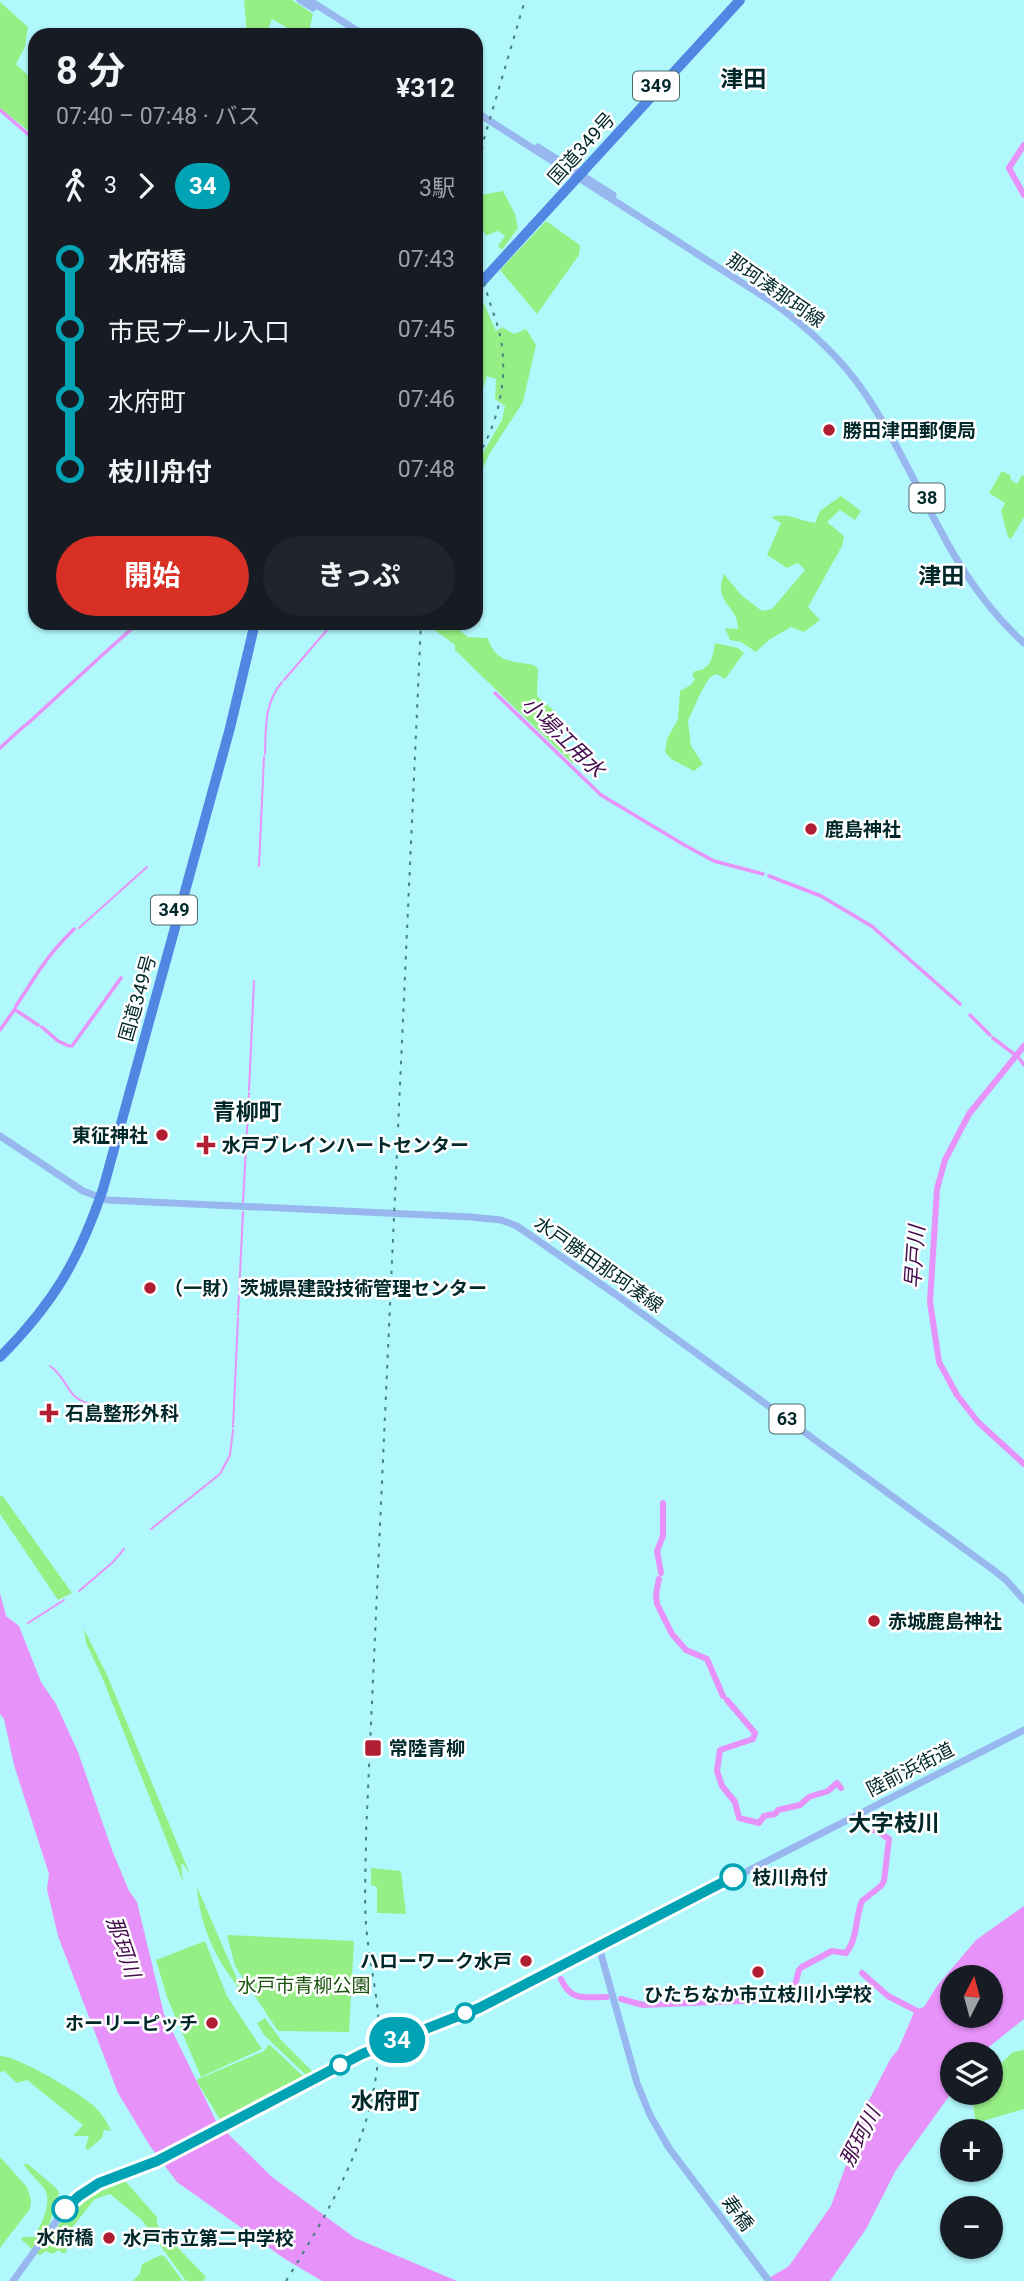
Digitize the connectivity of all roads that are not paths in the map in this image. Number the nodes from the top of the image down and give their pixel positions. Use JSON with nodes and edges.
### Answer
{"nodes":[{"id":1,"x":300,"y":0,"type":"edge"},
{"id":2,"x":309,"y":0,"type":"edge"},
{"id":3,"x":734,"y":0,"type":"edge"},
{"id":4,"x":740,"y":0,"type":"edge"},
{"id":5,"x":344,"y":28,"type":"edge"},
{"id":6,"x":353,"y":28,"type":"edge"},
{"id":7,"x":483,"y":114,"type":"edge"},
{"id":8,"x":577,"y":174,"type":"junction"},
{"id":9,"x":483,"y":278,"type":"edge"},
{"id":10,"x":251,"y":630,"type":"edge"},
{"id":11,"x":1024,"y":636,"type":"edge"},
{"id":12,"x":1024,"y":643,"type":"edge"},
{"id":13,"x":0,"y":1136,"type":"edge"},
{"id":14,"x":97,"y":1197,"type":"junction"},
{"id":15,"x":0,"y":1351,"type":"edge"},
{"id":16,"x":0,"y":1357,"type":"edge"},
{"id":17,"x":1024,"y":1600,"type":"edge"},
{"id":18,"x":1024,"y":1730,"type":"edge"},
{"id":19,"x":599,"y":1947,"type":"junction"},
{"id":20,"x":13,"y":2281,"type":"edge"},
{"id":21,"x":769,"y":2281,"type":"edge"}],
"edges":[{"from":1,"to":5,"type":"main road"},
{"from":2,"to":6,"type":"main road"},
{"from":3,"to":8,"type":"highway","name":"国道349号","number":"349"},
{"from":4,"to":8,"type":"highway","name":"国道349号","number":"349"},
{"from":7,"to":8,"type":"main road","name":"那珂湊那珂線","number":"38"},
{"from":8,"to":9,"type":"highway","name":"国道349号","number":"349"},
{"from":8,"to":11,"type":"main road","name":"那珂湊那珂線","number":"38"},
{"from":8,"to":12,"type":"main road","name":"那珂湊那珂線","number":"38"},
{"from":10,"to":14,"type":"highway","name":"国道349号","number":"349"},
{"from":13,"to":14,"type":"main road","name":"水戸勝田那珂湊線","number":"63"},
{"from":14,"to":15,"type":"highway","name":"国道349号","number":"349"},
{"from":14,"to":16,"type":"highway","name":"国道349号","number":"349"},
{"from":14,"to":17,"type":"main road","name":"水戸勝田那珂湊線","number":"63"},
{"from":18,"to":19,"type":"main road","name":"陸前浜街道"},
{"from":19,"to":20,"type":"main road","name":"陸前浜街道"},
{"from":19,"to":21,"type":"main road","name":"寿橋"}]}
